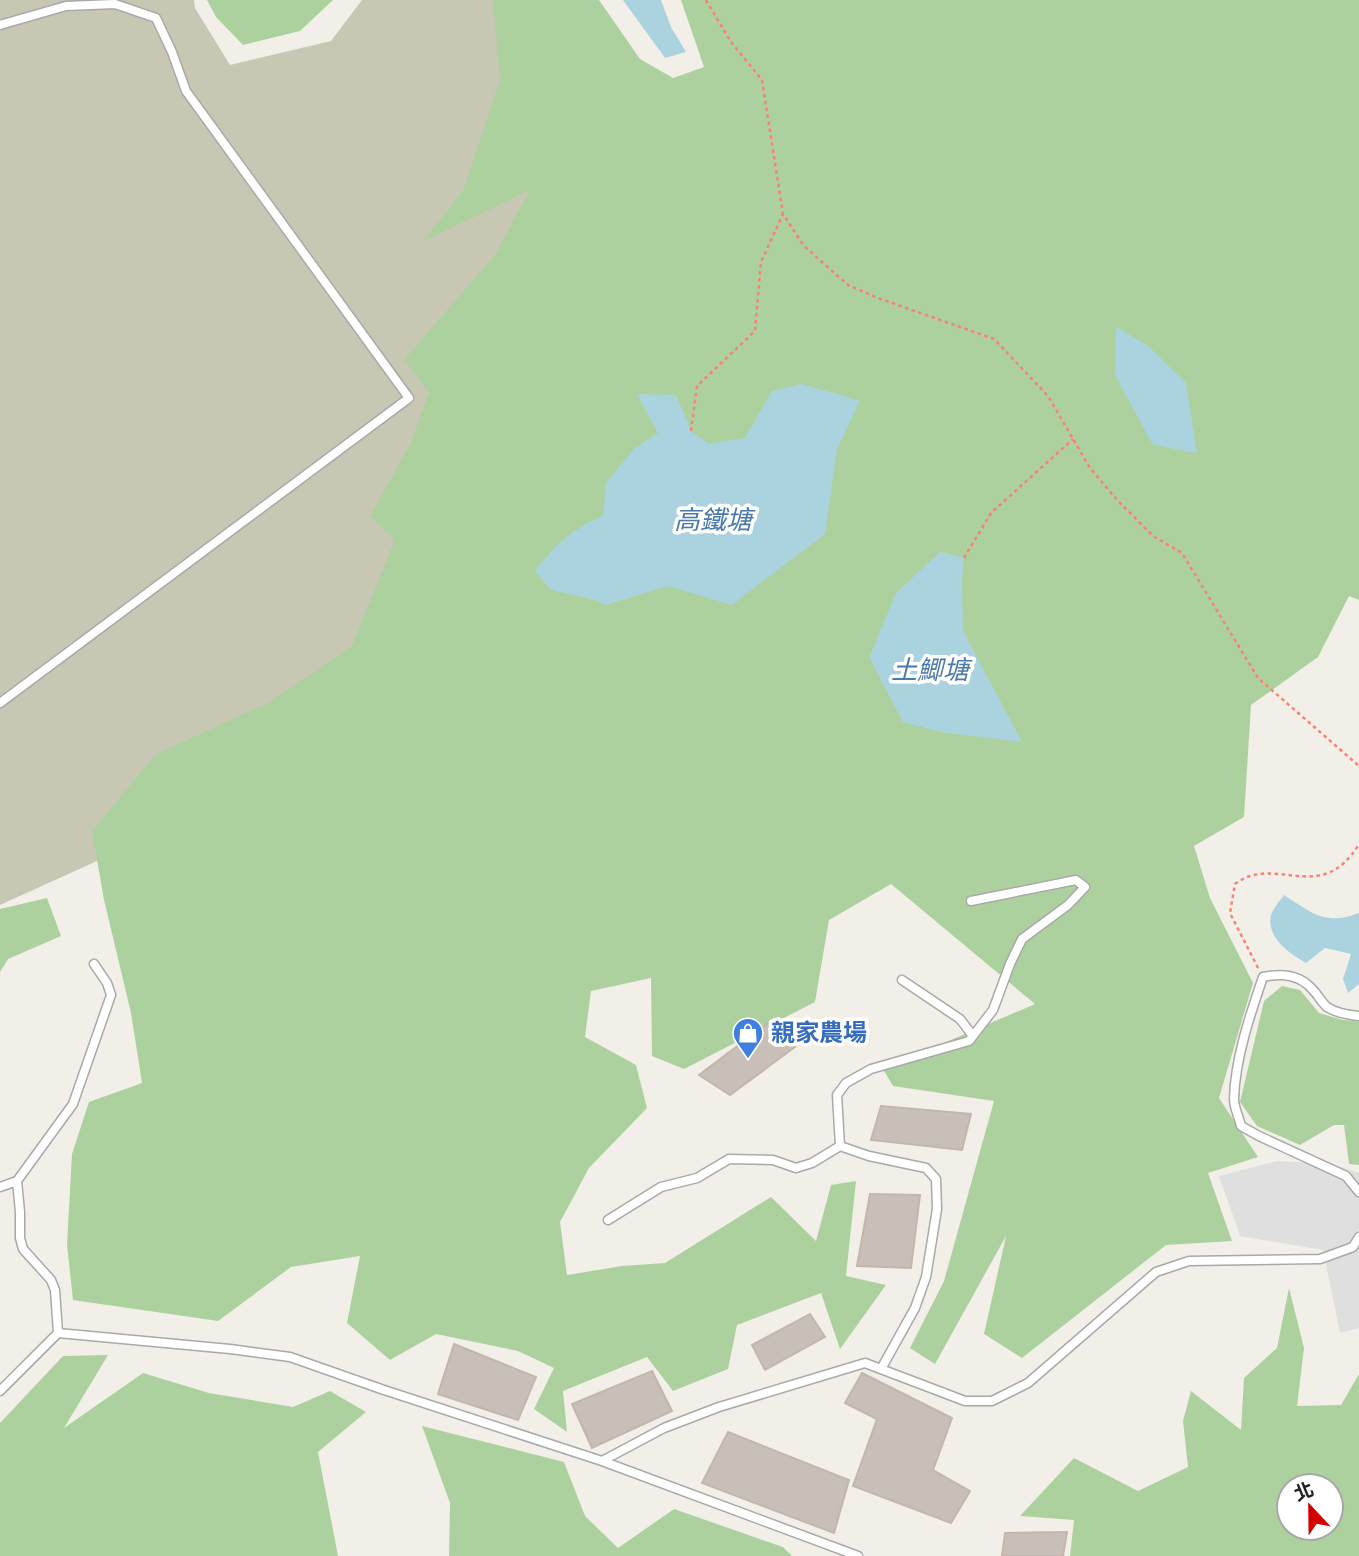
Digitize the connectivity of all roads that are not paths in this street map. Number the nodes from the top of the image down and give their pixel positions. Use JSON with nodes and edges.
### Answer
{"nodes":[{"id":1,"x":0,"y":25,"type":"edge"},
{"id":2,"x":0,"y":704,"type":"edge"},
{"id":3,"x":971,"y":901,"type":"dead end"},
{"id":4,"x":94,"y":964,"type":"dead end"},
{"id":5,"x":902,"y":980,"type":"dead end"},
{"id":6,"x":1359,"y":1016,"type":"edge"},
{"id":7,"x":973,"y":1036,"type":"junction"},
{"id":8,"x":840,"y":1146,"type":"junction"},
{"id":9,"x":16,"y":1181,"type":"junction"},
{"id":10,"x":0,"y":1187,"type":"edge"},
{"id":11,"x":1359,"y":1192,"type":"edge"},
{"id":12,"x":608,"y":1220,"type":"dead end"},
{"id":13,"x":1359,"y":1237,"type":"edge"},
{"id":14,"x":58,"y":1334,"type":"junction"},
{"id":15,"x":881,"y":1368,"type":"junction"},
{"id":16,"x":0,"y":1391,"type":"edge"},
{"id":17,"x":603,"y":1461,"type":"junction"},
{"id":18,"x":858,"y":1556,"type":"edge"}],
"edges":[{"from":1,"to":2,"type":"lane"},
{"from":3,"to":7,"type":"lane"},
{"from":4,"to":9,"type":"lane"},
{"from":5,"to":7,"type":"lane"},
{"from":6,"to":11,"type":"lane"},
{"from":7,"to":8,"type":"lane"},
{"from":8,"to":12,"type":"lane"},
{"from":8,"to":15,"type":"lane"},
{"from":9,"to":10,"type":"lane"},
{"from":9,"to":14,"type":"lane"},
{"from":13,"to":15,"type":"lane"},
{"from":14,"to":16,"type":"lane"},
{"from":14,"to":17,"type":"lane"},
{"from":15,"to":17,"type":"lane"},
{"from":17,"to":18,"type":"lane"}]}
